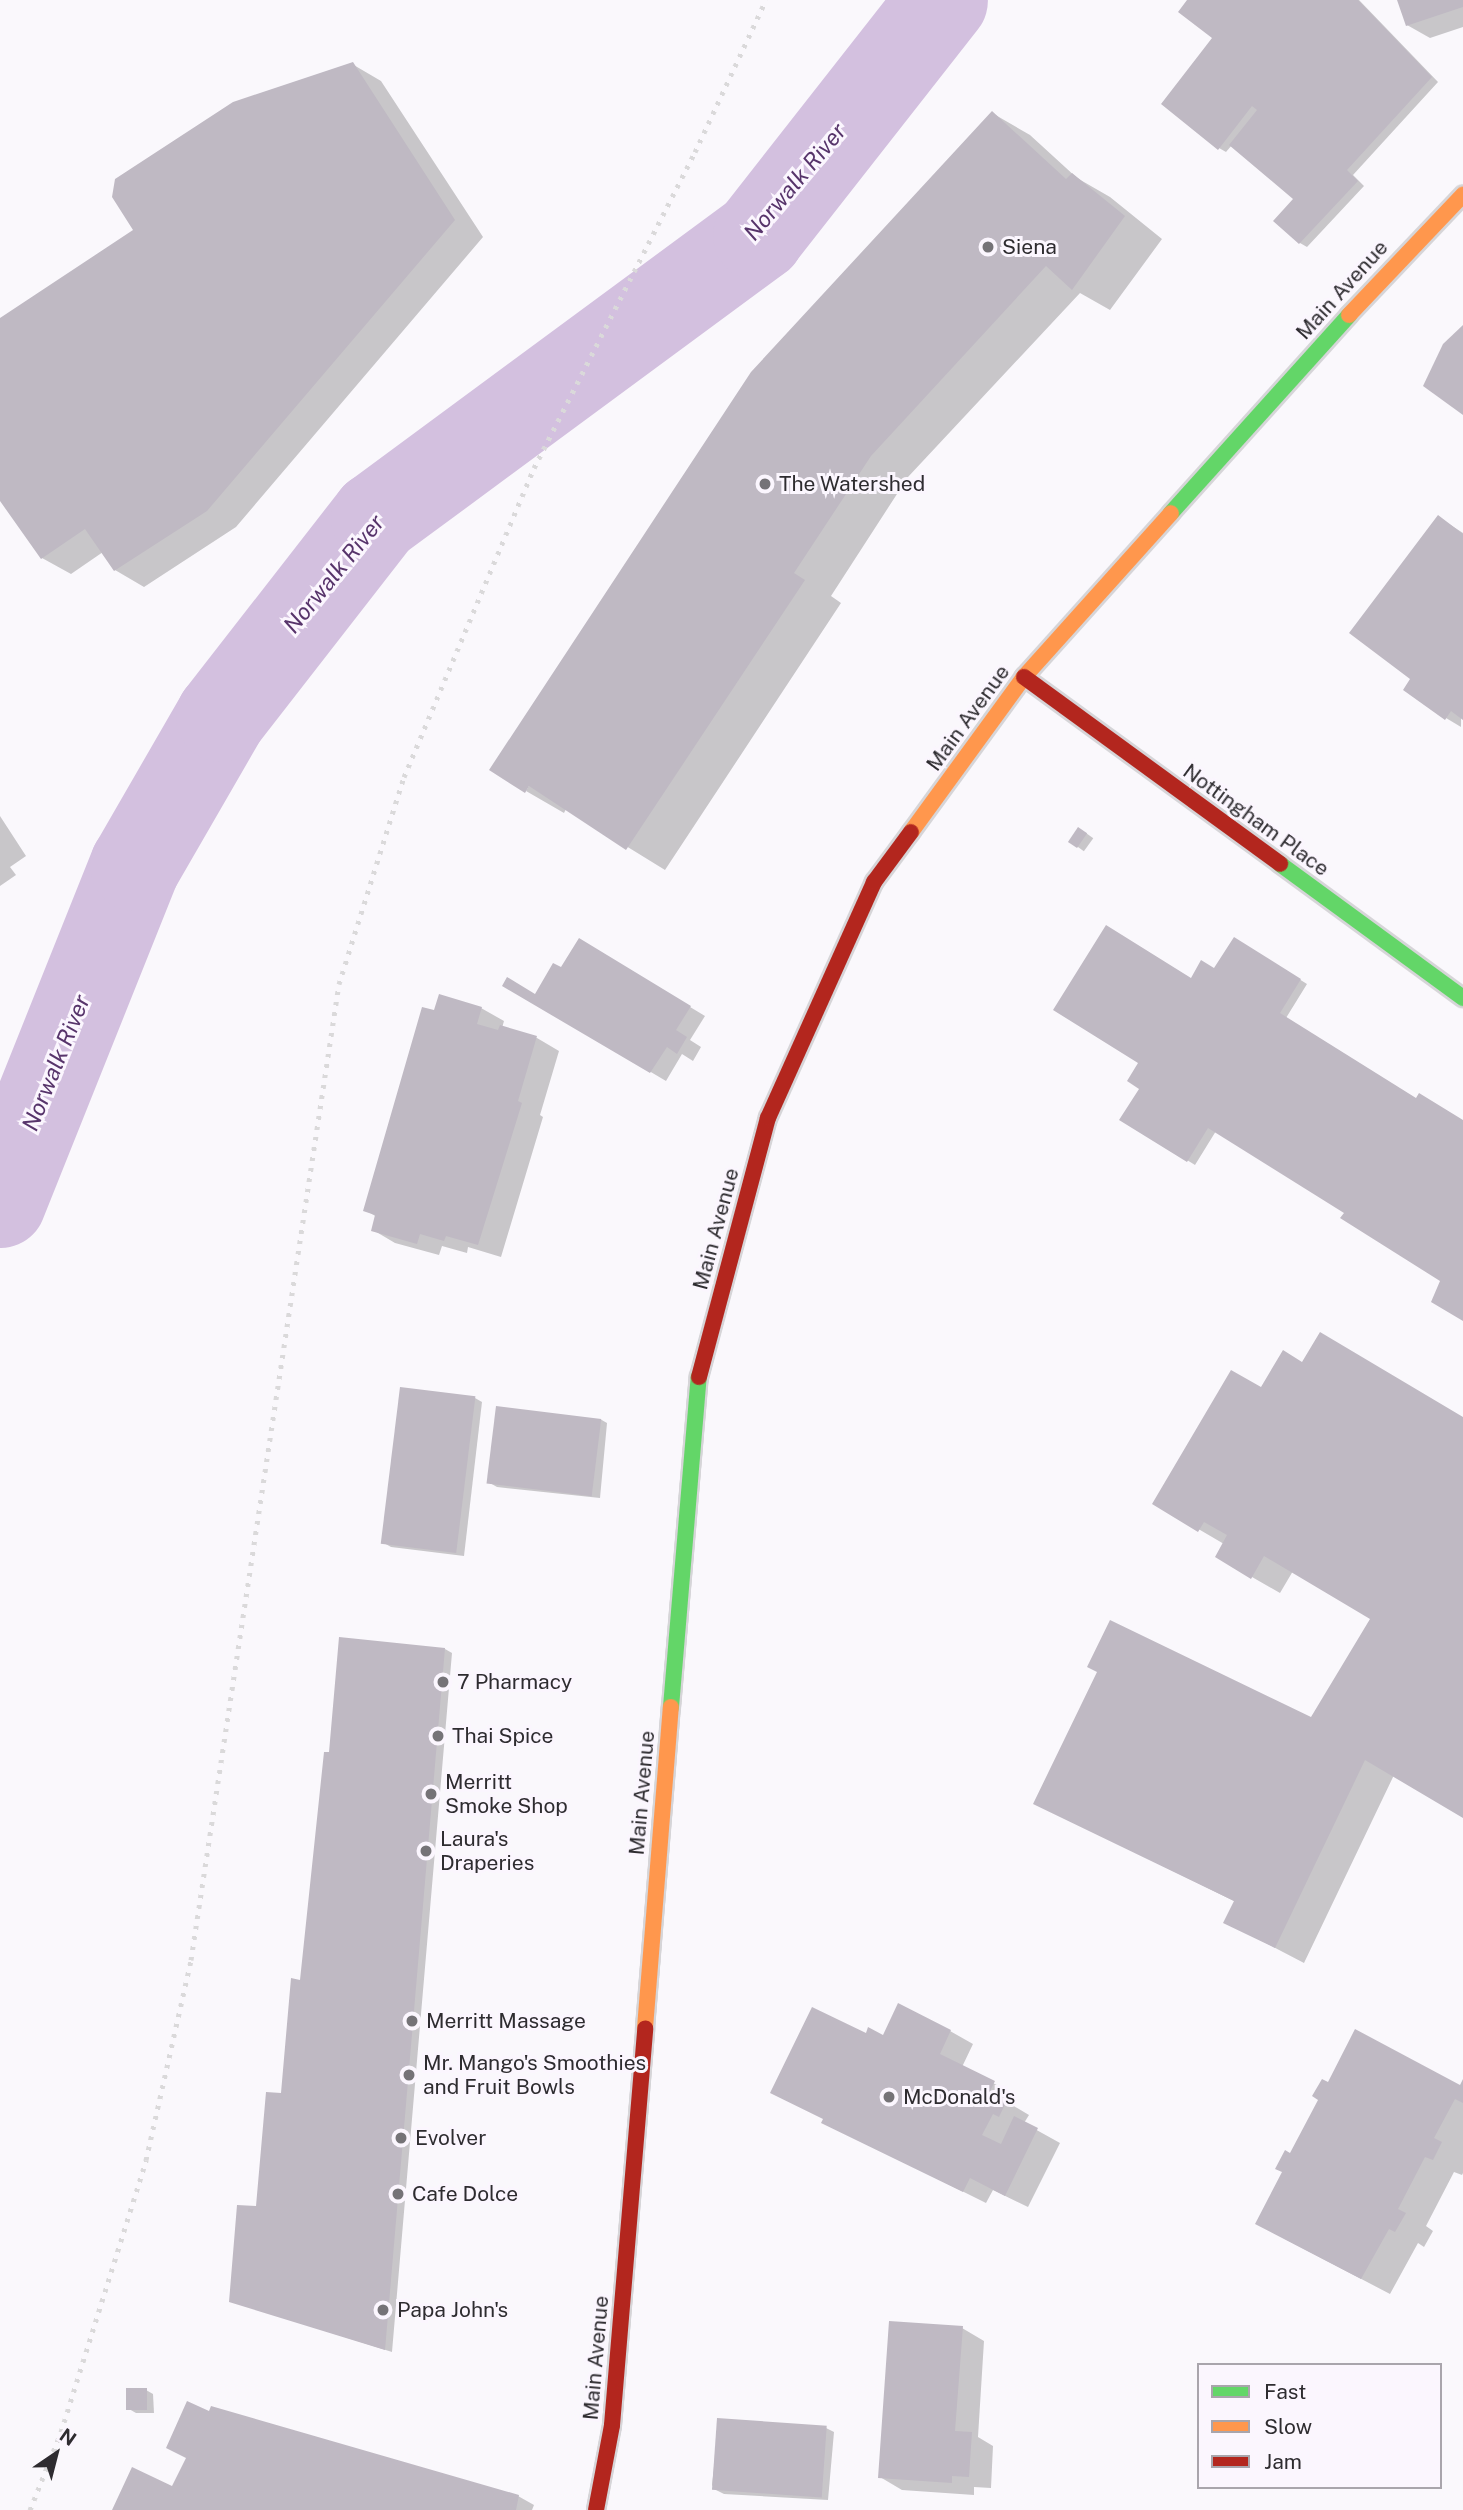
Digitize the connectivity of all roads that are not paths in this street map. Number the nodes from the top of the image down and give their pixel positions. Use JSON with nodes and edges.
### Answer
{"nodes":[{"id":1,"x":1463,"y":195,"type":"edge"},
{"id":2,"x":1024,"y":677,"type":"junction"},
{"id":3,"x":1463,"y":998,"type":"edge"},
{"id":4,"x":596,"y":2510,"type":"edge"}],
"edges":[{"from":1,"to":2,"type":"main road","name":"Main Avenue"},
{"from":2,"to":3,"type":"main road","name":"Nottingham Place"},
{"from":2,"to":4,"type":"main road","name":"Main Avenue"}]}
